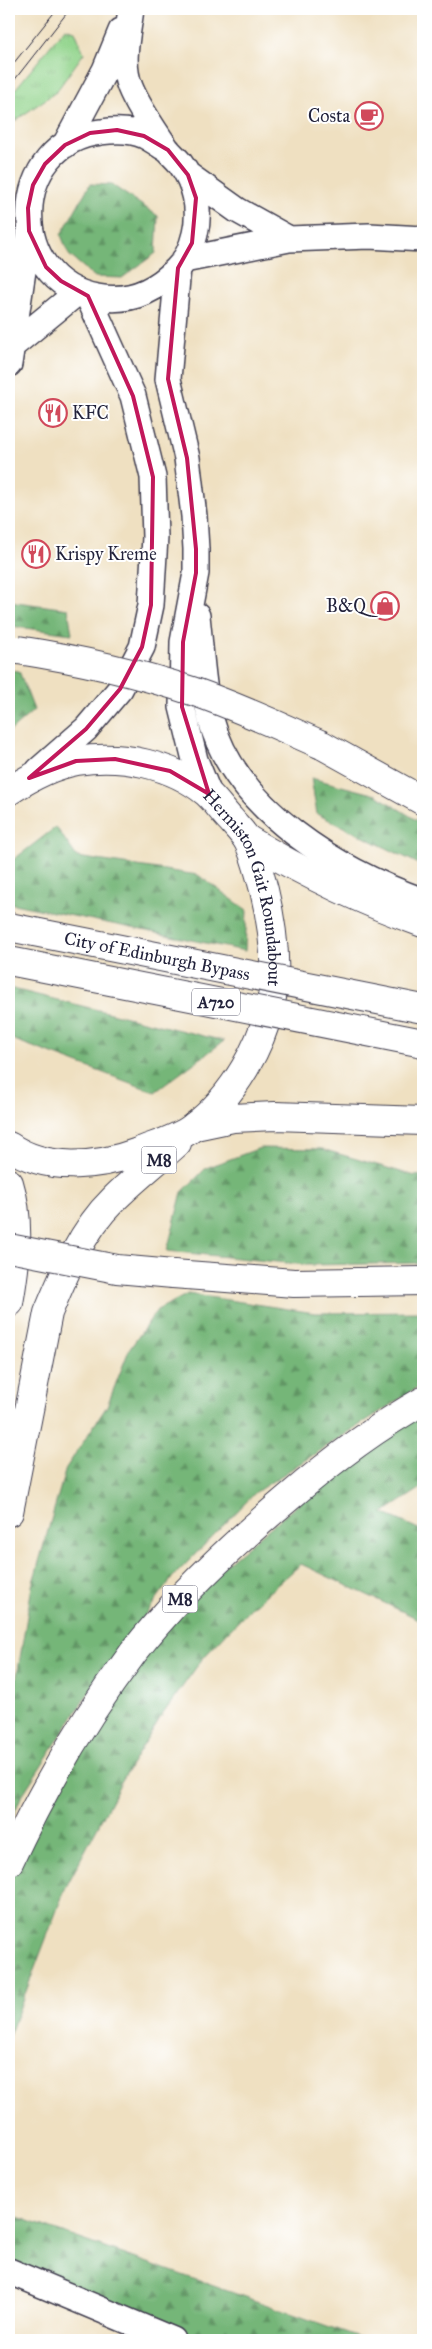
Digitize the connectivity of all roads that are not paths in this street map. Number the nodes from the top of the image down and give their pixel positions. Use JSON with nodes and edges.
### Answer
{"nodes":[{"id":1,"x":131,"y":9,"type":"edge"},
{"id":2,"x":65,"y":145,"type":"junction"},
{"id":3,"x":168,"y":150,"type":"junction"},
{"id":4,"x":188,"y":174,"type":"junction"},
{"id":5,"x":29,"y":231,"type":"junction"},
{"id":6,"x":289,"y":239,"type":"junction"},
{"id":7,"x":423,"y":239,"type":"edge"},
{"id":8,"x":181,"y":264,"type":"junction"},
{"id":9,"x":83,"y":294,"type":"junction"},
{"id":10,"x":11,"y":355,"type":"edge"},
{"id":11,"x":196,"y":573,"type":"junction"},
{"id":12,"x":13,"y":650,"type":"edge"},
{"id":13,"x":19,"y":784,"type":"edge"},
{"id":14,"x":209,"y":794,"type":"junction"},
{"id":15,"x":423,"y":801,"type":"edge"},
{"id":16,"x":247,"y":839,"type":"junction"},
{"id":17,"x":423,"y":901,"type":"edge"},
{"id":18,"x":423,"y":923,"type":"edge"},
{"id":19,"x":9,"y":927,"type":"edge"},
{"id":20,"x":9,"y":961,"type":"edge"},
{"id":21,"x":423,"y":1009,"type":"edge"},
{"id":22,"x":423,"y":1043,"type":"edge"},
{"id":23,"x":423,"y":1120,"type":"edge"},
{"id":24,"x":193,"y":1128,"type":"junction"},
{"id":25,"x":9,"y":1146,"type":"edge"},
{"id":26,"x":9,"y":1183,"type":"edge"},
{"id":27,"x":9,"y":1248,"type":"edge"},
{"id":28,"x":423,"y":1280,"type":"edge"},
{"id":29,"x":9,"y":1303,"type":"edge"},
{"id":30,"x":423,"y":1401,"type":"edge"},
{"id":31,"x":9,"y":1512,"type":"edge"},
{"id":32,"x":9,"y":1862,"type":"edge"},
{"id":33,"x":9,"y":2271,"type":"edge"},
{"id":34,"x":173,"y":2340,"type":"edge"}],
"edges":[{"from":1,"to":2,"type":"street"},
{"from":1,"to":3,"type":"street"},
{"from":2,"to":3,"type":"street"},
{"from":2,"to":5,"type":"street"},
{"from":3,"to":4,"type":"street"},
{"from":4,"to":6,"type":"street"},
{"from":4,"to":8,"type":"street"},
{"from":5,"to":9,"type":"street"},
{"from":5,"to":10,"type":"street"},
{"from":6,"to":7,"type":"street"},
{"from":6,"to":8,"type":"street"},
{"from":8,"to":9,"type":"street"},
{"from":8,"to":11,"type":"street"},
{"from":9,"to":10,"type":"street"},
{"from":9,"to":13,"type":"street"},
{"from":11,"to":14,"type":"street"},
{"from":11,"to":17,"type":"street"},
{"from":12,"to":15,"type":"main road","bridge":true},
{"from":13,"to":14,"type":"main road","name":"Hermiston Gait Roundabout"},
{"from":14,"to":16,"type":"main road","name":"Hermiston Gait Roundabout"},
{"from":16,"to":18,"type":"main road"},
{"from":16,"to":24,"type":"main road","name":"Hermiston Gait Roundabout"},
{"from":19,"to":21,"type":"main road","name":"City of Edinburgh Bypass","number":"A720","bridge":true},
{"from":20,"to":22,"type":"main road","name":"City of Edinburgh Bypass","number":"A720","bridge":true},
{"from":23,"to":24,"type":"main road"},
{"from":24,"to":25,"type":"main road","name":"Hermiston Gait Roundabout"},
{"from":24,"to":31,"type":"main road","number":"M8"},
{"from":26,"to":29,"type":"main road"},
{"from":27,"to":28,"type":"main road","bridge":true},
{"from":30,"to":32,"type":"main road","number":"M8"},
{"from":33,"to":34,"type":"street"}]}
